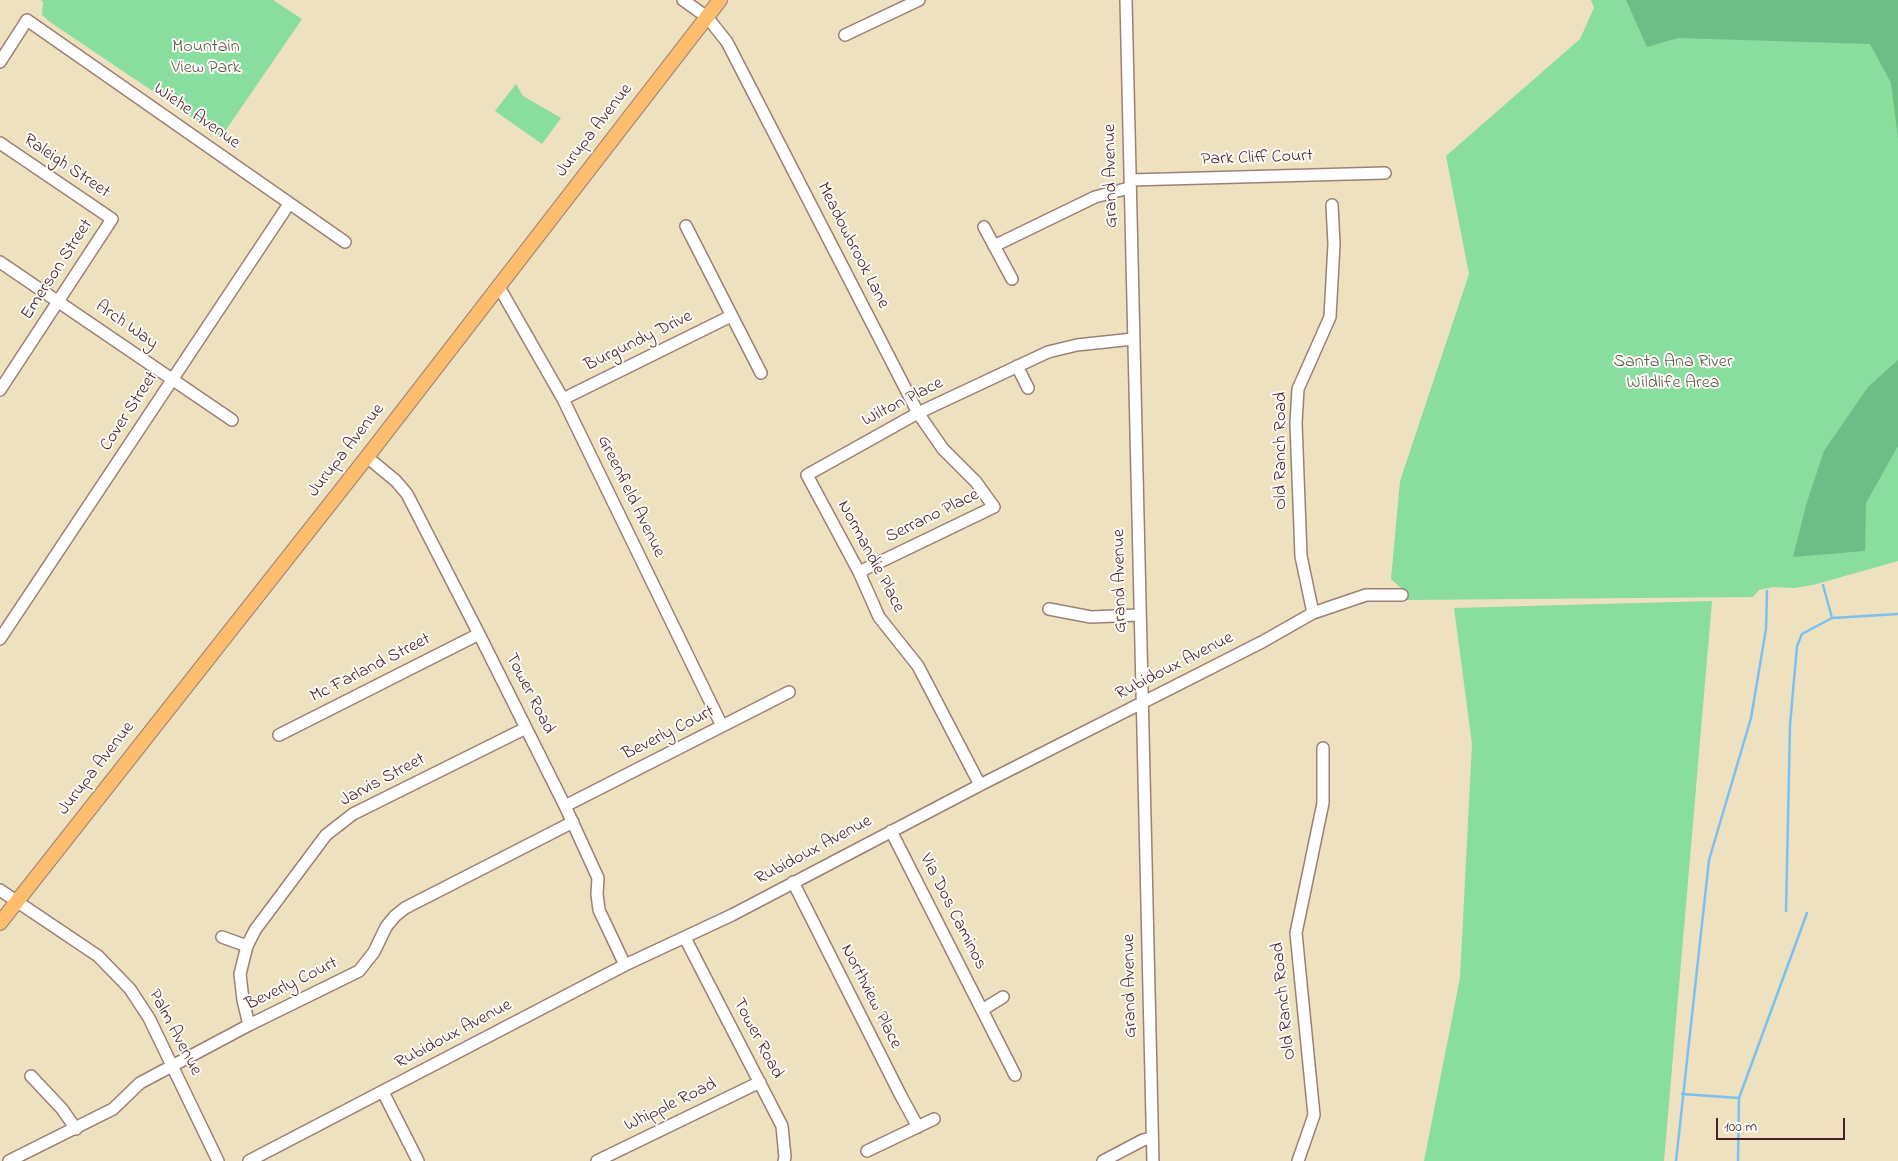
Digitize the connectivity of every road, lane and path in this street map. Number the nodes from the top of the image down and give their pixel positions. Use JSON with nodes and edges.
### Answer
{"nodes":[{"id":1,"x":683,"y":0,"type":"edge"},
{"id":2,"x":720,"y":0,"type":"edge"},
{"id":3,"x":919,"y":0,"type":"edge"},
{"id":4,"x":1126,"y":0,"type":"edge"},
{"id":5,"x":707,"y":17,"type":"junction"},
{"id":6,"x":845,"y":35,"type":"dead end"},
{"id":7,"x":0,"y":62,"type":"edge"},
{"id":8,"x":0,"y":143,"type":"edge"},
{"id":9,"x":1384,"y":173,"type":"dead end"},
{"id":10,"x":1130,"y":184,"type":"junction"},
{"id":11,"x":289,"y":204,"type":"junction"},
{"id":12,"x":1332,"y":205,"type":"dead end"},
{"id":13,"x":112,"y":219,"type":"joint"},
{"id":14,"x":686,"y":226,"type":"dead end"},
{"id":15,"x":984,"y":227,"type":"dead end"},
{"id":16,"x":345,"y":242,"type":"dead end"},
{"id":17,"x":994,"y":246,"type":"junction"},
{"id":18,"x":0,"y":262,"type":"edge"},
{"id":19,"x":1012,"y":279,"type":"dead end"},
{"id":20,"x":498,"y":286,"type":"junction"},
{"id":21,"x":58,"y":300,"type":"junction"},
{"id":22,"x":731,"y":316,"type":"junction"},
{"id":23,"x":1133,"y":339,"type":"junction"},
{"id":24,"x":1017,"y":366,"type":"junction"},
{"id":25,"x":761,"y":372,"type":"dead end"},
{"id":26,"x":172,"y":379,"type":"junction"},
{"id":27,"x":1028,"y":388,"type":"dead end"},
{"id":28,"x":0,"y":390,"type":"edge"},
{"id":29,"x":563,"y":399,"type":"junction"},
{"id":30,"x":918,"y":413,"type":"junction"},
{"id":31,"x":232,"y":420,"type":"dead end"},
{"id":32,"x":368,"y":457,"type":"junction"},
{"id":33,"x":807,"y":475,"type":"joint"},
{"id":34,"x":994,"y":507,"type":"joint"},
{"id":35,"x":859,"y":572,"type":"junction"},
{"id":36,"x":1402,"y":595,"type":"dead end"},
{"id":37,"x":1050,"y":609,"type":"dead end"},
{"id":38,"x":1312,"y":613,"type":"junction"},
{"id":39,"x":1140,"y":615,"type":"junction"},
{"id":40,"x":479,"y":634,"type":"junction"},
{"id":41,"x":0,"y":639,"type":"edge"},
{"id":42,"x":789,"y":692,"type":"dead end"},
{"id":43,"x":1141,"y":703,"type":"junction"},
{"id":44,"x":722,"y":726,"type":"junction"},
{"id":45,"x":526,"y":728,"type":"junction"},
{"id":46,"x":280,"y":735,"type":"dead end"},
{"id":47,"x":1323,"y":748,"type":"dead end"},
{"id":48,"x":980,"y":784,"type":"junction"},
{"id":49,"x":565,"y":806,"type":"junction"},
{"id":50,"x":573,"y":822,"type":"junction"},
{"id":51,"x":891,"y":831,"type":"junction"},
{"id":52,"x":793,"y":882,"type":"junction"},
{"id":53,"x":0,"y":890,"type":"edge"},
{"id":54,"x":17,"y":901,"type":"junction"},
{"id":55,"x":0,"y":923,"type":"edge"},
{"id":56,"x":222,"y":937,"type":"dead end"},
{"id":57,"x":685,"y":938,"type":"junction"},
{"id":58,"x":247,"y":946,"type":"junction"},
{"id":59,"x":625,"y":965,"type":"junction"},
{"id":60,"x":1003,"y":997,"type":"dead end"},
{"id":61,"x":982,"y":1010,"type":"junction"},
{"id":62,"x":249,"y":1025,"type":"junction"},
{"id":63,"x":172,"y":1066,"type":"junction"},
{"id":64,"x":1015,"y":1075,"type":"dead end"},
{"id":65,"x":31,"y":1076,"type":"dead end"},
{"id":66,"x":760,"y":1082,"type":"junction"},
{"id":67,"x":383,"y":1092,"type":"junction"},
{"id":68,"x":934,"y":1119,"type":"dead end"},
{"id":69,"x":918,"y":1127,"type":"junction"},
{"id":70,"x":76,"y":1129,"type":"junction"},
{"id":71,"x":1152,"y":1138,"type":"junction"},
{"id":72,"x":867,"y":1151,"type":"dead end"},
{"id":73,"x":9,"y":1161,"type":"edge"},
{"id":74,"x":218,"y":1161,"type":"edge"},
{"id":75,"x":249,"y":1161,"type":"edge"},
{"id":76,"x":418,"y":1161,"type":"edge"},
{"id":77,"x":597,"y":1161,"type":"edge"},
{"id":78,"x":784,"y":1161,"type":"edge"},
{"id":79,"x":1102,"y":1161,"type":"edge"},
{"id":80,"x":1153,"y":1161,"type":"edge"},
{"id":81,"x":1298,"y":1161,"type":"edge"}],
"edges":[{"from":1,"to":5,"type":"street","name":"Meadowbrook Lane"},
{"from":2,"to":5,"type":"main road","name":"Jurupa Avenue"},
{"from":3,"to":6,"type":"street"},
{"from":4,"to":10,"type":"street","name":"Grand Avenue"},
{"from":5,"to":20,"type":"main road","name":"Jurupa Avenue"},
{"from":5,"to":30,"type":"street","name":"Meadowbrook Lane"},
{"from":7,"to":11,"type":"street","name":"Wiehe Avenue"},
{"from":8,"to":13,"type":"street","name":"Raleigh Street"},
{"from":9,"to":10,"type":"street","name":"Park Cliff Court"},
{"from":10,"to":17,"type":"street","name":"Park Cliff Court"},
{"from":10,"to":23,"type":"street","name":"Grand Avenue"},
{"from":11,"to":16,"type":"street","name":"Wiehe Avenue"},
{"from":11,"to":26,"type":"street","name":"Cover Street"},
{"from":12,"to":38,"type":"street","name":"Old Ranch Road"},
{"from":13,"to":21,"type":"street","name":"Emerson Street"},
{"from":14,"to":22,"type":"street"},
{"from":15,"to":17,"type":"street"},
{"from":17,"to":19,"type":"street"},
{"from":18,"to":21,"type":"street","name":"Arch Way"},
{"from":20,"to":29,"type":"street","name":"Greenfield Avenue"},
{"from":20,"to":32,"type":"main road","name":"Jurupa Avenue"},
{"from":21,"to":26,"type":"street","name":"Arch Way"},
{"from":21,"to":28,"type":"street","name":"Emerson Street"},
{"from":22,"to":25,"type":"street"},
{"from":22,"to":29,"type":"street","name":"Burgundy Drive"},
{"from":23,"to":24,"type":"street","name":"Wilton Place"},
{"from":23,"to":39,"type":"street","name":"Grand Avenue"},
{"from":24,"to":27,"type":"street"},
{"from":24,"to":30,"type":"street","name":"Wilton Place"},
{"from":26,"to":31,"type":"street","name":"Arch Way"},
{"from":26,"to":41,"type":"street","name":"Cover Street"},
{"from":29,"to":44,"type":"street","name":"Greenfield Avenue"},
{"from":30,"to":33,"type":"street","name":"Wilton Place"},
{"from":30,"to":34,"type":"street","name":"Meadowbrook Lane"},
{"from":32,"to":40,"type":"street","name":"Tower Road"},
{"from":32,"to":54,"type":"main road","name":"Jurupa Avenue"},
{"from":33,"to":35,"type":"street","name":"Normandie Place"},
{"from":34,"to":35,"type":"street","name":"Serrano Place"},
{"from":35,"to":48,"type":"street","name":"Normandie Place"},
{"from":36,"to":38,"type":"street","name":"Rubidoux Avenue"},
{"from":37,"to":39,"type":"street"},
{"from":38,"to":43,"type":"street","name":"Rubidoux Avenue"},
{"from":39,"to":43,"type":"street","name":"Grand Avenue"},
{"from":40,"to":45,"type":"street","name":"Tower Road"},
{"from":40,"to":46,"type":"street","name":"Mc Farland Street"},
{"from":42,"to":44,"type":"street","name":"Beverly Court"},
{"from":43,"to":48,"type":"street","name":"Rubidoux Avenue"},
{"from":43,"to":71,"type":"street","name":"Grand Avenue"},
{"from":44,"to":49,"type":"street","name":"Beverly Court"},
{"from":45,"to":49,"type":"street","name":"Tower Road"},
{"from":45,"to":58,"type":"street","name":"Jarvis Street"},
{"from":47,"to":81,"type":"street","name":"Old Ranch Road"},
{"from":48,"to":51,"type":"street","name":"Rubidoux Avenue"},
{"from":49,"to":50,"type":"street","name":"Tower Road"},
{"from":50,"to":59,"type":"street","name":"Tower Road"},
{"from":50,"to":62,"type":"street","name":"Beverly Court"},
{"from":51,"to":52,"type":"street","name":"Rubidoux Avenue"},
{"from":51,"to":61,"type":"street","name":"Via Dos Caminos"},
{"from":52,"to":57,"type":"street","name":"Rubidoux Avenue"},
{"from":52,"to":69,"type":"street","name":"Northview Place"},
{"from":53,"to":54,"type":"street","name":"Palm Avenue"},
{"from":54,"to":55,"type":"main road","name":"Jurupa Avenue"},
{"from":54,"to":63,"type":"street","name":"Palm Avenue"},
{"from":56,"to":58,"type":"street"},
{"from":57,"to":59,"type":"street","name":"Rubidoux Avenue"},
{"from":57,"to":66,"type":"street","name":"Tower Road"},
{"from":58,"to":62,"type":"street","name":"Jarvis Street"},
{"from":59,"to":67,"type":"street","name":"Rubidoux Avenue"},
{"from":60,"to":61,"type":"street"},
{"from":61,"to":64,"type":"street","name":"Via Dos Caminos"},
{"from":62,"to":63,"type":"street","name":"Beverly Court"},
{"from":63,"to":70,"type":"street","name":"Beverly Court"},
{"from":63,"to":74,"type":"street","name":"Palm Avenue"},
{"from":65,"to":70,"type":"street"},
{"from":66,"to":77,"type":"street","name":"Whipple Road"},
{"from":66,"to":78,"type":"street","name":"Tower Road"},
{"from":67,"to":75,"type":"street","name":"Rubidoux Avenue"},
{"from":67,"to":76,"type":"street"},
{"from":68,"to":69,"type":"street"},
{"from":69,"to":72,"type":"street"},
{"from":70,"to":73,"type":"street","name":"Beverly Court"},
{"from":71,"to":79,"type":"street"},
{"from":71,"to":80,"type":"street","name":"Grand Avenue"}]}
